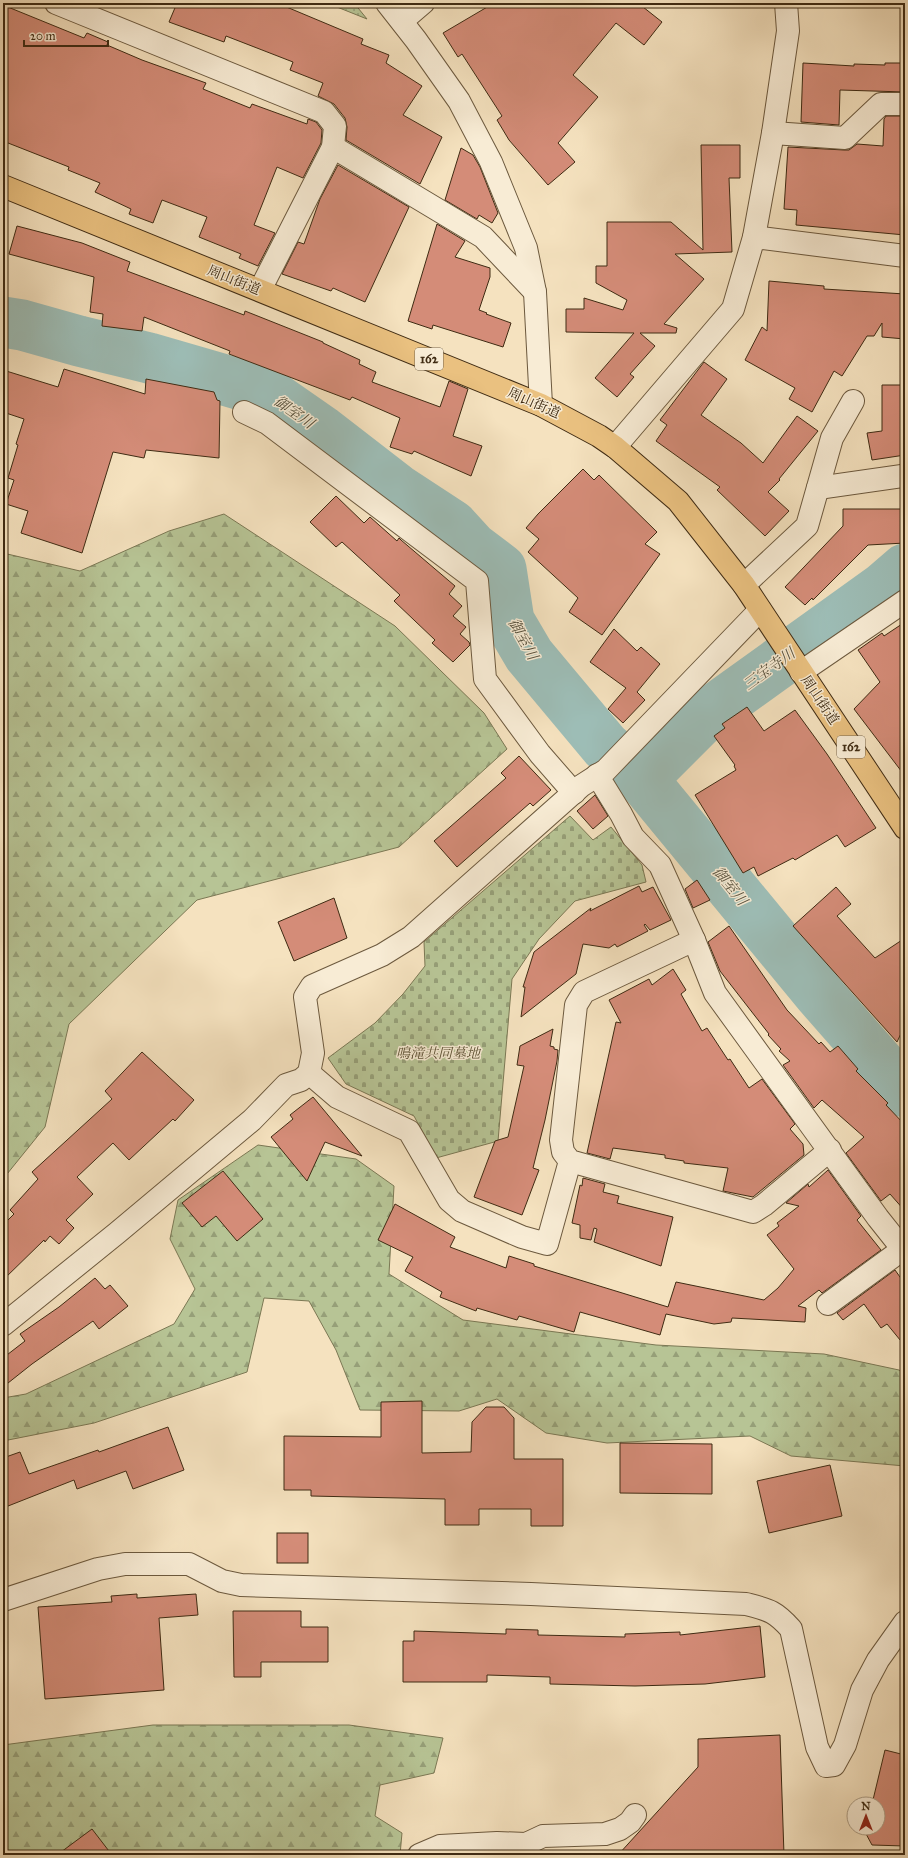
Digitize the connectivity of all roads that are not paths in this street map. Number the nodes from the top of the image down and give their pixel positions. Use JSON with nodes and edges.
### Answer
{"nodes":[{"id":1,"x":56,"y":3,"type":"edge"},
{"id":2,"x":387,"y":3,"type":"edge"},
{"id":3,"x":423,"y":3,"type":"edge"},
{"id":4,"x":786,"y":3,"type":"edge"},
{"id":5,"x":402,"y":21,"type":"junction"},
{"id":6,"x":905,"y":104,"type":"edge"},
{"id":7,"x":773,"y":133,"type":"junction"},
{"id":8,"x":333,"y":147,"type":"junction"},
{"id":9,"x":3,"y":186,"type":"edge"},
{"id":10,"x":754,"y":238,"type":"junction"},
{"id":11,"x":905,"y":256,"type":"edge"},
{"id":12,"x":260,"y":290,"type":"junction"},
{"id":13,"x":535,"y":292,"type":"junction"},
{"id":14,"x":852,"y":401,"type":"dead end"},
{"id":15,"x":541,"y":405,"type":"junction"},
{"id":16,"x":244,"y":412,"type":"dead end"},
{"id":17,"x":615,"y":447,"type":"junction"},
{"id":18,"x":902,"y":476,"type":"dead end"},
{"id":19,"x":818,"y":488,"type":"junction"},
{"id":20,"x":744,"y":585,"type":"junction"},
{"id":21,"x":905,"y":601,"type":"edge"},
{"id":22,"x":760,"y":610,"type":"junction"},
{"id":23,"x":799,"y":668,"type":"junction"},
{"id":24,"x":601,"y":773,"type":"junction"},
{"id":25,"x":574,"y":793,"type":"junction"},
{"id":26,"x":905,"y":828,"type":"edge"},
{"id":27,"x":694,"y":940,"type":"junction"},
{"id":28,"x":309,"y":1073,"type":"junction"},
{"id":29,"x":830,"y":1150,"type":"junction"},
{"id":30,"x":570,"y":1161,"type":"junction"},
{"id":31,"x":904,"y":1251,"type":"edge"},
{"id":32,"x":828,"y":1304,"type":"dead end"},
{"id":33,"x":3,"y":1325,"type":"edge"},
{"id":34,"x":3,"y":1600,"type":"edge"},
{"id":35,"x":905,"y":1622,"type":"edge"},
{"id":36,"x":635,"y":1815,"type":"dead end"},
{"id":37,"x":419,"y":1855,"type":"edge"}],
"edges":[{"from":1,"to":8,"type":"street"},
{"from":2,"to":5,"type":"street"},
{"from":3,"to":5,"type":"street"},
{"from":4,"to":7,"type":"street"},
{"from":5,"to":13,"type":"street"},
{"from":6,"to":7,"type":"street"},
{"from":7,"to":10,"type":"street"},
{"from":8,"to":12,"type":"street"},
{"from":8,"to":13,"type":"street"},
{"from":9,"to":12,"type":"highway","name":"周山街道","number":"162"},
{"from":10,"to":11,"type":"street"},
{"from":10,"to":17,"type":"street"},
{"from":12,"to":15,"type":"highway","name":"周山街道","number":"162"},
{"from":13,"to":15,"type":"street"},
{"from":14,"to":19,"type":"street"},
{"from":15,"to":17,"type":"highway","name":"周山街道","number":"162"},
{"from":16,"to":25,"type":"street"},
{"from":17,"to":20,"type":"highway","name":"周山街道","number":"162"},
{"from":18,"to":19,"type":"street"},
{"from":19,"to":20,"type":"street"},
{"from":20,"to":22,"type":"highway","name":"周山街道","number":"162"},
{"from":21,"to":23,"type":"street"},
{"from":22,"to":23,"type":"highway","name":"周山街道","number":"162"},
{"from":22,"to":24,"type":"street"},
{"from":23,"to":26,"type":"highway","name":"周山街道","number":"162"},
{"from":24,"to":25,"type":"street"},
{"from":24,"to":27,"type":"street"},
{"from":25,"to":28,"type":"street"},
{"from":27,"to":29,"type":"street"},
{"from":27,"to":30,"type":"street"},
{"from":28,"to":30,"type":"street"},
{"from":28,"to":33,"type":"street"},
{"from":29,"to":30,"type":"street"},
{"from":29,"to":31,"type":"street"},
{"from":31,"to":32,"type":"street"},
{"from":34,"to":35,"type":"street"},
{"from":36,"to":37,"type":"street"}]}
